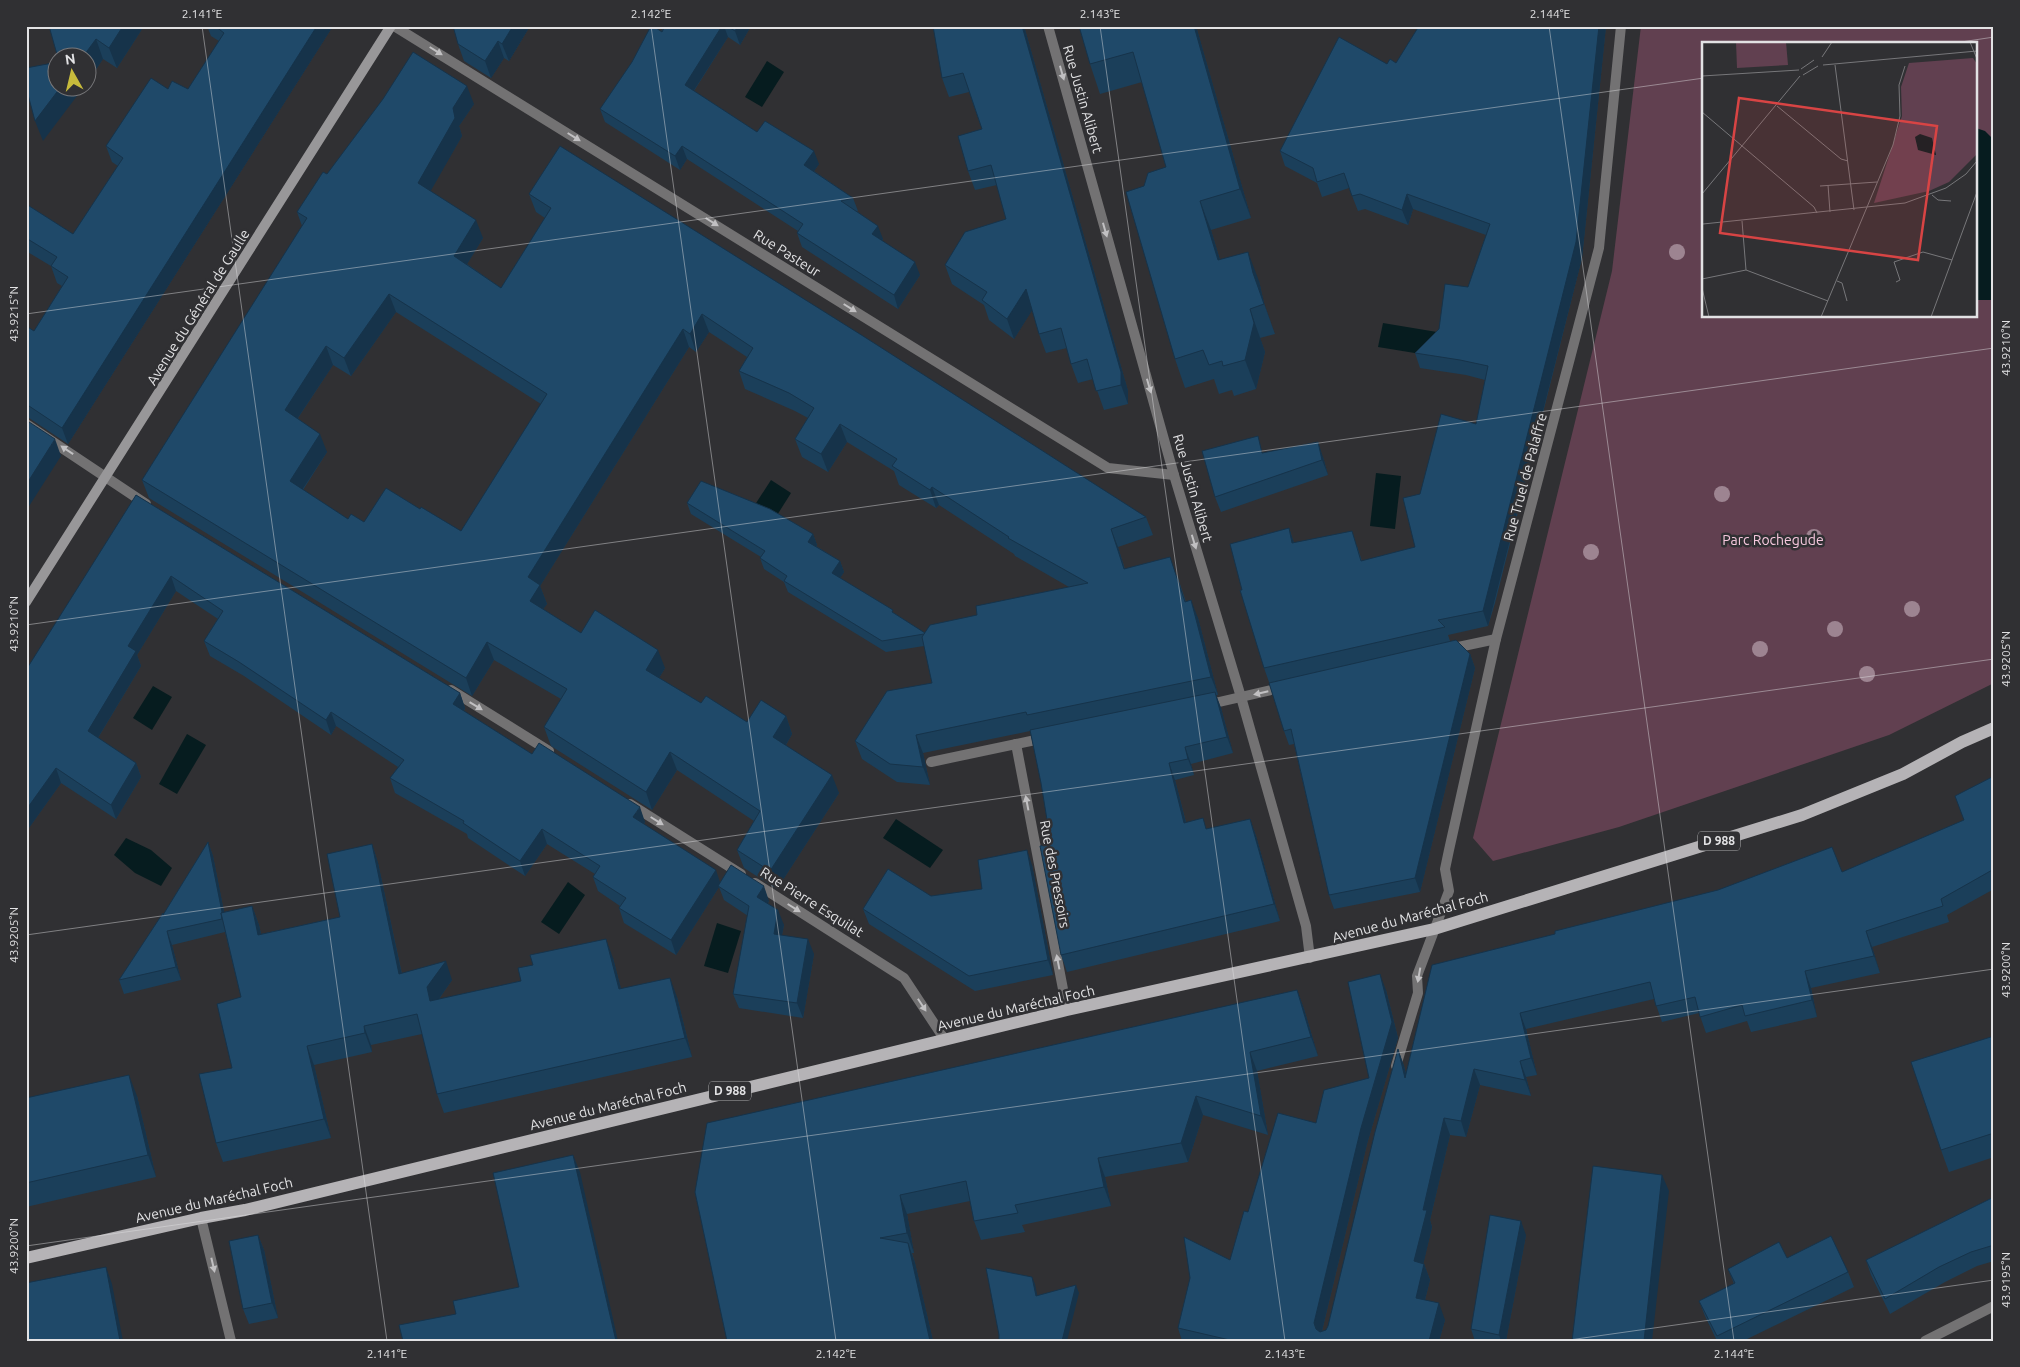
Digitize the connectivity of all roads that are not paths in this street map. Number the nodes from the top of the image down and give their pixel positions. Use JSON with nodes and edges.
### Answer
{"nodes":[{"id":1,"x":392,"y":26,"type":"edge"},
{"id":2,"x":1048,"y":26,"type":"edge"},
{"id":3,"x":1621,"y":26,"type":"edge"},
{"id":4,"x":26,"y":424,"type":"edge"},
{"id":5,"x":1174,"y":475,"type":"junction"},
{"id":6,"x":106,"y":478,"type":"junction"},
{"id":7,"x":156,"y":510,"type":"edge"},
{"id":8,"x":26,"y":602,"type":"edge"},
{"id":9,"x":1496,"y":639,"type":"junction"},
{"id":10,"x":1439,"y":652,"type":"edge"},
{"id":11,"x":1298,"y":684,"type":"edge"},
{"id":12,"x":444,"y":686,"type":"edge"},
{"id":13,"x":1241,"y":697,"type":"junction"},
{"id":14,"x":1192,"y":708,"type":"edge"},
{"id":15,"x":1994,"y":728,"type":"edge"},
{"id":16,"x":1055,"y":736,"type":"edge"},
{"id":17,"x":1016,"y":744,"type":"junction"},
{"id":18,"x":554,"y":755,"type":"edge"},
{"id":19,"x":931,"y":762,"type":"dead end"},
{"id":20,"x":621,"y":797,"type":"edge"},
{"id":21,"x":1434,"y":929,"type":"junction"},
{"id":22,"x":1310,"y":958,"type":"junction"},
{"id":23,"x":1066,"y":1010,"type":"junction"},
{"id":24,"x":945,"y":1040,"type":"junction"},
{"id":25,"x":1393,"y":1079,"type":"edge"},
{"id":26,"x":202,"y":1218,"type":"junction"},
{"id":27,"x":26,"y":1258,"type":"edge"},
{"id":28,"x":1994,"y":1306,"type":"edge"},
{"id":29,"x":231,"y":1341,"type":"edge"},
{"id":30,"x":1925,"y":1341,"type":"edge"}],
"edges":[{"from":1,"to":5,"type":"street","name":"Rue Pasteur","one_way":true},
{"from":1,"to":6,"type":"main road","name":"Avenue du Général de Gaulle"},
{"from":2,"to":5,"type":"street","name":"Rue Justin Alibert","one_way":true},
{"from":3,"to":9,"type":"street","name":"Rue Truel de Palaffre"},
{"from":6,"to":4,"type":"street","one_way":true},
{"from":5,"to":13,"type":"street","name":"Rue Justin Alibert","one_way":true},
{"from":6,"to":7,"type":"street"},
{"from":6,"to":8,"type":"main road","name":"Avenue du Général de Gaulle"},
{"from":9,"to":10,"type":"street"},
{"from":9,"to":21,"type":"street","name":"Rue Truel de Palaffre"},
{"from":11,"to":13,"type":"street","one_way":true},
{"from":12,"to":18,"type":"street","one_way":true},
{"from":13,"to":14,"type":"street"},
{"from":13,"to":22,"type":"street","name":"Rue Justin Alibert"},
{"from":15,"to":21,"type":"main road","name":"Avenue du Maréchal Foch","number":"D 988"},
{"from":16,"to":17,"type":"street"},
{"from":17,"to":19,"type":"street"},
{"from":23,"to":17,"type":"street","name":"Rue des Pressoirs","one_way":true},
{"from":20,"to":24,"type":"street","name":"Rue Pierre Esquilat","one_way":true},
{"from":21,"to":22,"type":"main road","name":"Avenue du Maréchal Foch","number":"D 988"},
{"from":21,"to":25,"type":"street","name":"Rue Truel de Palaffre","one_way":true},
{"from":22,"to":23,"type":"main road","name":"Avenue du Maréchal Foch","number":"D 988"},
{"from":23,"to":24,"type":"main road","name":"Avenue du Maréchal Foch","number":"D 988"},
{"from":24,"to":26,"type":"main road","name":"Avenue du Maréchal Foch","number":"D 988"},
{"from":26,"to":27,"type":"main road","name":"Avenue du Maréchal Foch","number":"D 988"},
{"from":26,"to":29,"type":"street","one_way":true},
{"from":28,"to":30,"type":"street"}]}
